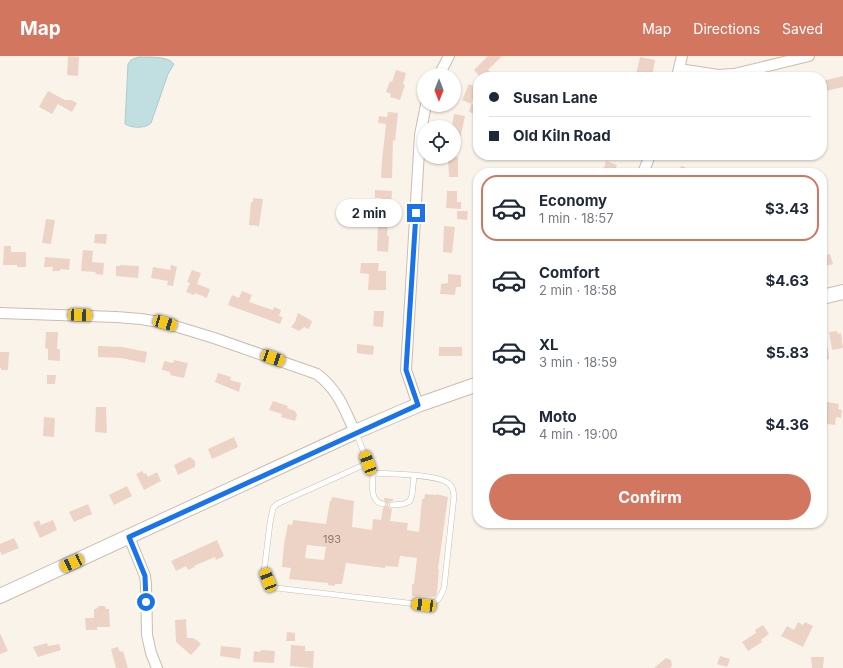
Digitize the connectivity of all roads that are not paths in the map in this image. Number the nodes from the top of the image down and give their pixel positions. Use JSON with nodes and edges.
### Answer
{"nodes":[{"id":1,"x":449,"y":56,"type":"edge"},
{"id":2,"x":682,"y":56,"type":"edge"},
{"id":3,"x":809,"y":56,"type":"edge"},
{"id":4,"x":443,"y":68,"type":"edge"},
{"id":5,"x":678,"y":72,"type":"edge"},
{"id":6,"x":742,"y":72,"type":"edge"},
{"id":7,"x":425,"y":112,"type":"edge"},
{"id":8,"x":843,"y":292,"type":"edge"},
{"id":9,"x":827,"y":296,"type":"edge"},
{"id":10,"x":0,"y":313,"type":"edge"},
{"id":11,"x":473,"y":386,"type":"edge"},
{"id":12,"x":418,"y":405,"type":"junction"},
{"id":13,"x":355,"y":432,"type":"junction"},
{"id":14,"x":368,"y":463,"type":"junction"},
{"id":15,"x":373,"y":472,"type":"junction"},
{"id":16,"x":414,"y":476,"type":"junction"},
{"id":17,"x":384,"y":504,"type":"dead end"},
{"id":18,"x":392,"y":505,"type":"dead end"},
{"id":19,"x":129,"y":537,"type":"junction"},
{"id":20,"x":0,"y":596,"type":"edge"},
{"id":21,"x":157,"y":668,"type":"edge"}],
"edges":[{"from":1,"to":4,"type":"street"},
{"from":2,"to":5,"type":"street"},
{"from":3,"to":6,"type":"street"},
{"from":7,"to":12,"type":"street"},
{"from":8,"to":9,"type":"main road"},
{"from":10,"to":13,"type":"street"},
{"from":11,"to":12,"type":"main road"},
{"from":12,"to":13,"type":"main road"},
{"from":13,"to":14,"type":"lane"},
{"from":13,"to":19,"type":"main road"},
{"from":14,"to":15,"type":"lane"},
{"from":14,"to":16,"type":"lane"},
{"from":15,"to":16,"type":"lane"},
{"from":15,"to":17,"type":"lane"},
{"from":16,"to":18,"type":"lane"},
{"from":19,"to":20,"type":"main road"},
{"from":19,"to":21,"type":"street"}]}
